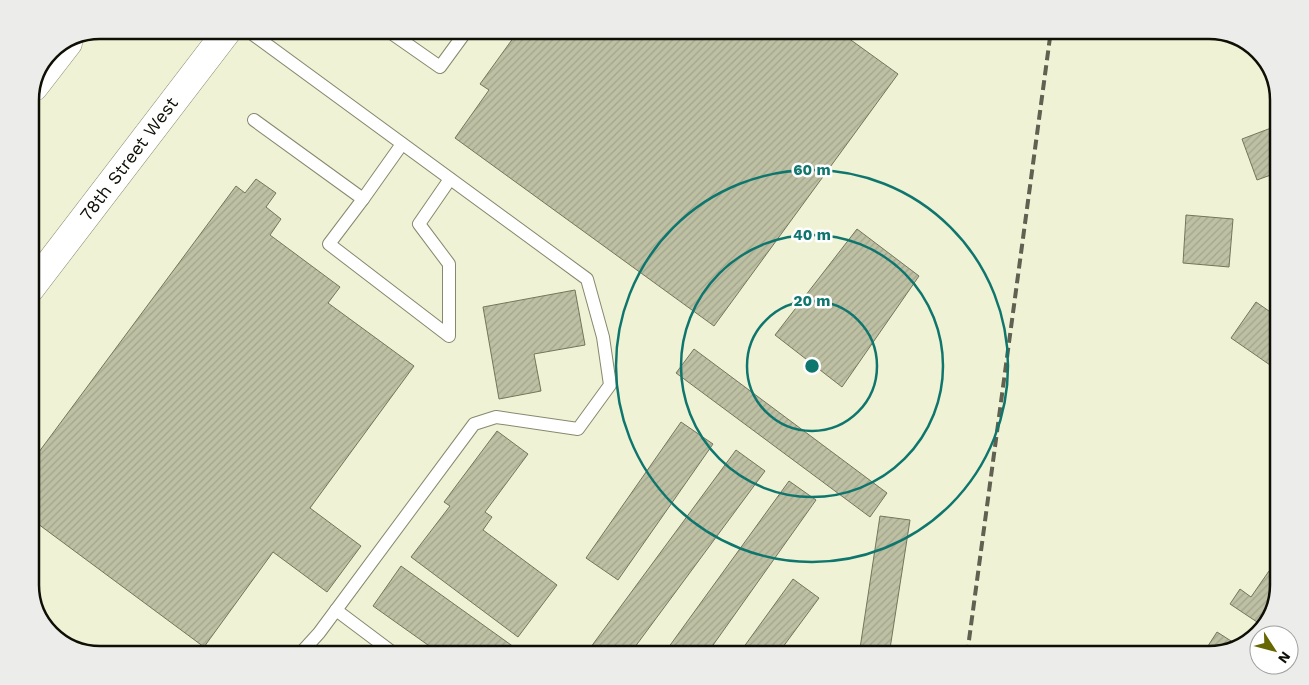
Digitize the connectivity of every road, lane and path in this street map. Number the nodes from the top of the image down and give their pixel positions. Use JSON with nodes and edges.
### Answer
{"nodes":[{"id":1,"x":221,"y":39,"type":"edge"},
{"id":2,"x":259,"y":39,"type":"edge"},
{"id":3,"x":401,"y":39,"type":"edge"},
{"id":4,"x":460,"y":39,"type":"edge"},
{"id":5,"x":60,"y":53,"type":"edge"},
{"id":6,"x":46,"y":72,"type":"edge"},
{"id":7,"x":254,"y":120,"type":"dead end"},
{"id":8,"x":402,"y":144,"type":"junction"},
{"id":9,"x":450,"y":179,"type":"junction"},
{"id":10,"x":363,"y":199,"type":"junction"},
{"id":11,"x":39,"y":277,"type":"edge"},
{"id":12,"x":336,"y":610,"type":"junction"},
{"id":13,"x":306,"y":646,"type":"edge"},
{"id":14,"x":384,"y":646,"type":"edge"}],
"edges":[{"from":1,"to":11,"type":"street","name":"78th Street West"},
{"from":2,"to":8,"type":"lane"},
{"from":3,"to":4,"type":"lane"},
{"from":5,"to":6,"type":"street"},
{"from":7,"to":10,"type":"lane"},
{"from":8,"to":9,"type":"lane"},
{"from":8,"to":10,"type":"lane"},
{"from":9,"to":10,"type":"lane"},
{"from":9,"to":12,"type":"lane"},
{"from":12,"to":13,"type":"lane"},
{"from":12,"to":14,"type":"lane"}]}
